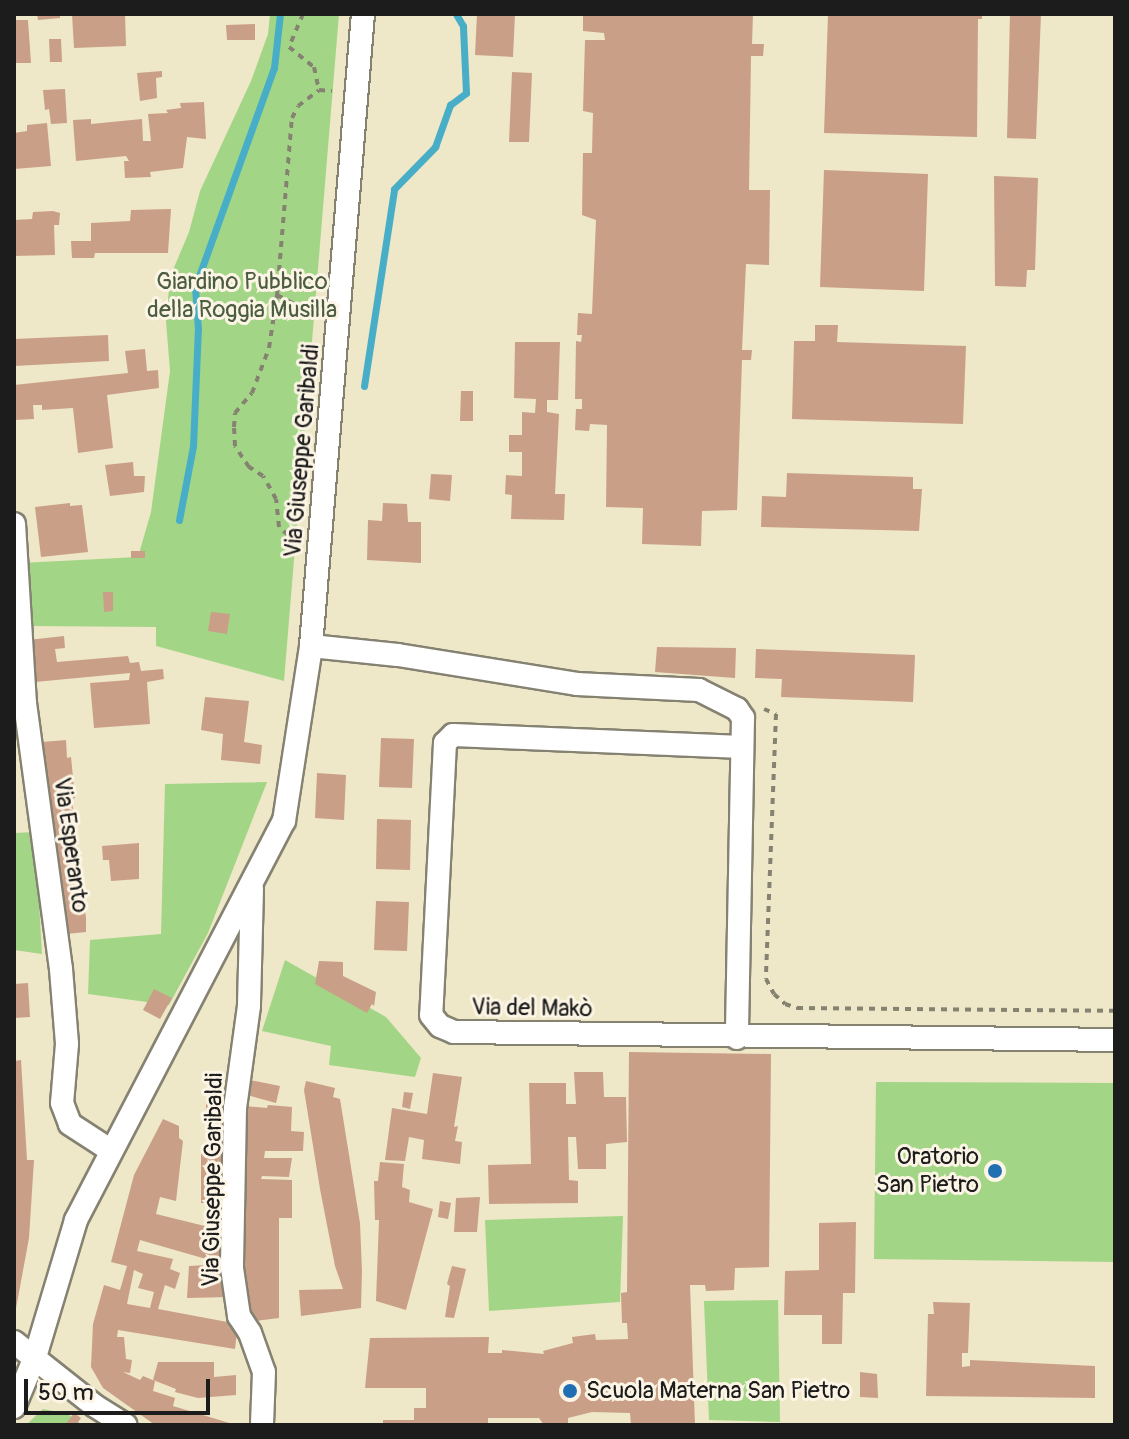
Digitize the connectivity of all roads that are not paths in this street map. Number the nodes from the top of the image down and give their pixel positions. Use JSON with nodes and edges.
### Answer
{"nodes":[{"id":1,"x":363,"y":14,"type":"edge"},
{"id":2,"x":14,"y":524,"type":"edge"},
{"id":3,"x":311,"y":646,"type":"junction"},
{"id":4,"x":742,"y":747,"type":"junction"},
{"id":5,"x":252,"y":884,"type":"junction"},
{"id":6,"x":737,"y":1038,"type":"junction"},
{"id":7,"x":1115,"y":1040,"type":"edge"},
{"id":8,"x":110,"y":1150,"type":"junction"},
{"id":9,"x":14,"y":1342,"type":"edge"},
{"id":10,"x":35,"y":1357,"type":"junction"},
{"id":11,"x":14,"y":1407,"type":"edge"},
{"id":12,"x":126,"y":1425,"type":"edge"},
{"id":13,"x":262,"y":1425,"type":"edge"}],
"edges":[{"from":1,"to":3,"type":"street","name":"Via Giuseppe Garibaldi"},
{"from":2,"to":8,"type":"street","name":"Via Esperanto"},
{"from":3,"to":4,"type":"street"},
{"from":3,"to":5,"type":"street","name":"Via Giuseppe Garibaldi"},
{"from":4,"to":6,"type":"street"},
{"from":4,"to":6,"type":"street","name":"Via del Makò"},
{"from":5,"to":8,"type":"street","name":"Via Giuseppe Garibaldi"},
{"from":5,"to":13,"type":"street","name":"Via Giuseppe Garibaldi"},
{"from":6,"to":7,"type":"street","name":"Via del Makò"},
{"from":8,"to":10,"type":"street","name":"Via Giuseppe Garibaldi"},
{"from":9,"to":10,"type":"street"},
{"from":10,"to":11,"type":"street","name":"Via Giuseppe Garibaldi"},
{"from":10,"to":12,"type":"street"}]}
